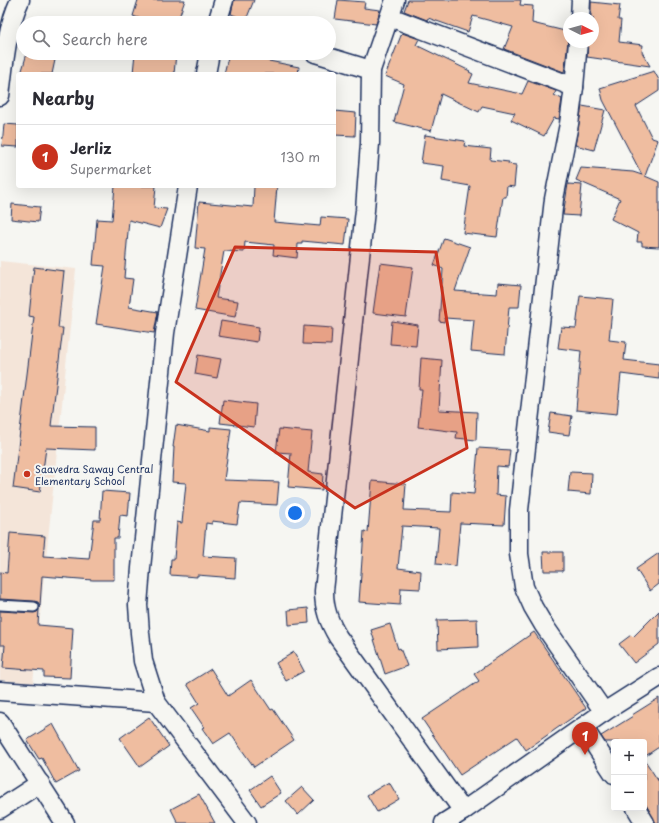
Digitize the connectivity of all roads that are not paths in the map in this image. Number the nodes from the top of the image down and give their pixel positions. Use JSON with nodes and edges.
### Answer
{"nodes":[{"id":1,"x":20,"y":0,"type":"edge"},
{"id":2,"x":224,"y":0,"type":"edge"},
{"id":3,"x":581,"y":0,"type":"edge"},
{"id":4,"x":393,"y":4,"type":"edge"},
{"id":5,"x":580,"y":12,"type":"edge"},
{"id":6,"x":222,"y":16,"type":"edge"},
{"id":7,"x":577,"y":48,"type":"edge"},
{"id":8,"x":336,"y":59,"type":"edge"},
{"id":9,"x":209,"y":60,"type":"edge"},
{"id":10,"x":371,"y":70,"type":"junction"},
{"id":11,"x":206,"y":72,"type":"edge"},
{"id":12,"x":574,"y":87,"type":"junction"},
{"id":13,"x":0,"y":96,"type":"edge"},
{"id":14,"x":188,"y":188,"type":"edge"},
{"id":15,"x":0,"y":605,"type":"edge"},
{"id":16,"x":34,"y":607,"type":"dead end"},
{"id":17,"x":659,"y":677,"type":"edge"},
{"id":18,"x":0,"y":691,"type":"edge"},
{"id":19,"x":156,"y":702,"type":"junction"},
{"id":20,"x":604,"y":712,"type":"junction"},
{"id":21,"x":0,"y":722,"type":"edge"},
{"id":22,"x":584,"y":727,"type":"junction"},
{"id":23,"x":611,"y":769,"type":"edge"},
{"id":24,"x":40,"y":783,"type":"junction"},
{"id":25,"x":0,"y":809,"type":"edge"},
{"id":26,"x":463,"y":811,"type":"junction"},
{"id":27,"x":638,"y":811,"type":"edge"},
{"id":28,"x":65,"y":823,"type":"edge"},
{"id":29,"x":247,"y":823,"type":"edge"},
{"id":30,"x":444,"y":823,"type":"edge"},
{"id":31,"x":645,"y":823,"type":"edge"}],
"edges":[{"from":1,"to":13,"type":"street"},
{"from":2,"to":6,"type":"street"},
{"from":3,"to":5,"type":"street"},
{"from":4,"to":10,"type":"street"},
{"from":4,"to":12,"type":"street"},
{"from":7,"to":12,"type":"street"},
{"from":8,"to":10,"type":"street"},
{"from":9,"to":11,"type":"street"},
{"from":10,"to":26,"type":"street"},
{"from":12,"to":20,"type":"street"},
{"from":14,"to":19,"type":"street"},
{"from":15,"to":16,"type":"lane"},
{"from":17,"to":20,"type":"street"},
{"from":18,"to":19,"type":"street"},
{"from":19,"to":29,"type":"street"},
{"from":20,"to":22,"type":"street"},
{"from":21,"to":24,"type":"street"},
{"from":22,"to":23,"type":"street"},
{"from":22,"to":26,"type":"street"},
{"from":24,"to":25,"type":"street"},
{"from":24,"to":28,"type":"street"},
{"from":26,"to":30,"type":"street"},
{"from":27,"to":31,"type":"street"}]}
